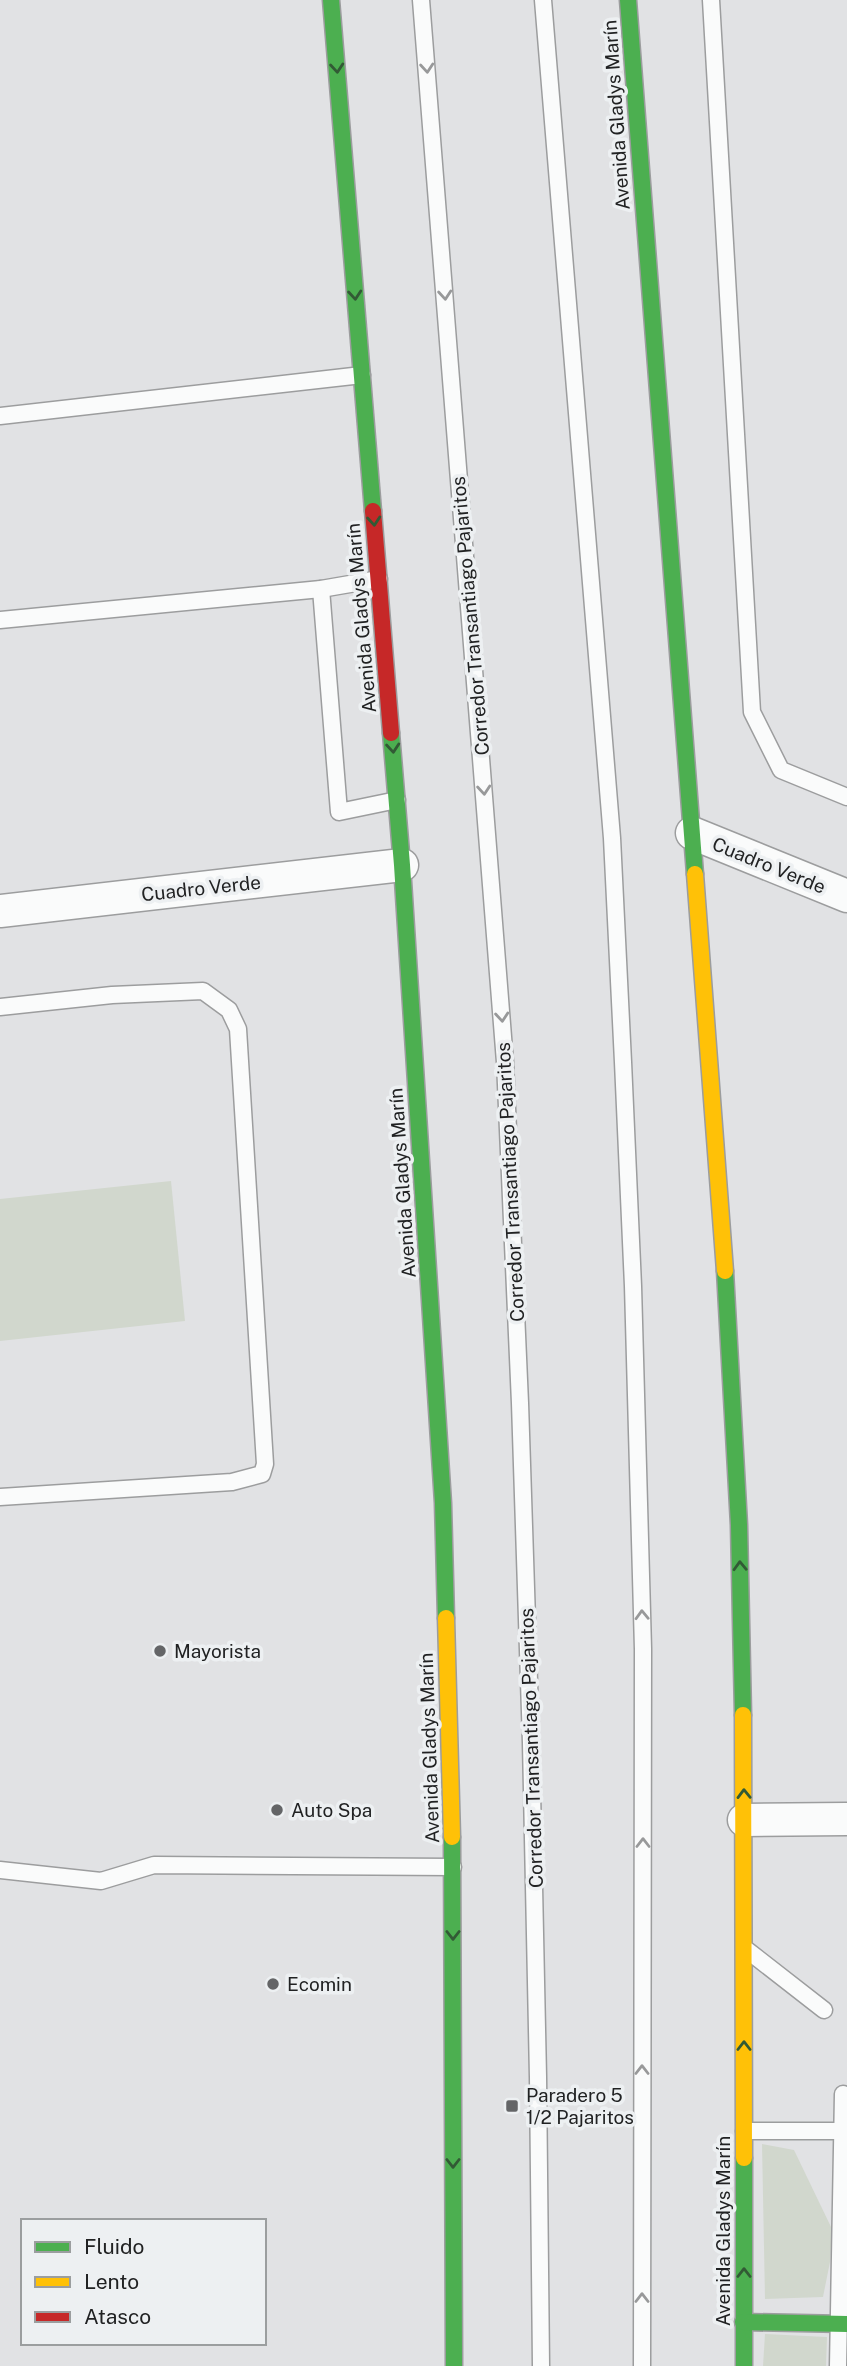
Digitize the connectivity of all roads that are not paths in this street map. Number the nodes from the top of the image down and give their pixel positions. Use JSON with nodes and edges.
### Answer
{"nodes":[{"id":1,"x":331,"y":0,"type":"edge"},
{"id":2,"x":421,"y":0,"type":"edge"},
{"id":3,"x":543,"y":0,"type":"edge"},
{"id":4,"x":628,"y":0,"type":"edge"},
{"id":5,"x":711,"y":0,"type":"edge"},
{"id":6,"x":362,"y":375,"type":"junction"},
{"id":7,"x":0,"y":416,"type":"edge"},
{"id":8,"x":379,"y":579,"type":"junction"},
{"id":9,"x":321,"y":589,"type":"junction"},
{"id":10,"x":0,"y":620,"type":"edge"},
{"id":11,"x":847,"y":797,"type":"edge"},
{"id":12,"x":397,"y":800,"type":"junction"},
{"id":13,"x":692,"y":833,"type":"junction"},
{"id":14,"x":402,"y":865,"type":"junction"},
{"id":15,"x":847,"y":896,"type":"edge"},
{"id":16,"x":0,"y":911,"type":"edge"},
{"id":17,"x":0,"y":1007,"type":"edge"},
{"id":18,"x":0,"y":1497,"type":"edge"},
{"id":19,"x":847,"y":1819,"type":"edge"},
{"id":20,"x":744,"y":1820,"type":"junction"},
{"id":21,"x":453,"y":1867,"type":"junction"},
{"id":22,"x":0,"y":1870,"type":"edge"},
{"id":23,"x":745,"y":1949,"type":"junction"},
{"id":24,"x":824,"y":2010,"type":"dead end"},
{"id":25,"x":843,"y":2094,"type":"dead end"},
{"id":26,"x":744,"y":2131,"type":"junction"},
{"id":27,"x":842,"y":2131,"type":"junction"},
{"id":28,"x":743,"y":2322,"type":"junction"},
{"id":29,"x":843,"y":2324,"type":"edge"},
{"id":30,"x":457,"y":2362,"type":"edge"},
{"id":31,"x":541,"y":2366,"type":"edge"},
{"id":32,"x":642,"y":2366,"type":"edge"},
{"id":33,"x":744,"y":2366,"type":"edge"},
{"id":34,"x":838,"y":2366,"type":"edge"}],
"edges":[{"from":1,"to":6,"type":"main road","name":"Avenida Gladys Marín","one_way":true},
{"from":2,"to":31,"type":"lane","name":"Corredor Transantiago Pajaritos","one_way":true},
{"from":32,"to":3,"type":"lane","one_way":true},
{"from":4,"to":13,"type":"main road","name":"Avenida Gladys Marín"},
{"from":5,"to":11,"type":"lane"},
{"from":6,"to":7,"type":"lane"},
{"from":6,"to":8,"type":"main road","name":"Avenida Gladys Marín","one_way":true},
{"from":8,"to":9,"type":"lane"},
{"from":8,"to":12,"type":"main road","name":"Avenida Gladys Marín","one_way":true},
{"from":9,"to":10,"type":"lane"},
{"from":9,"to":12,"type":"lane"},
{"from":12,"to":14,"type":"main road","name":"Avenida Gladys Marín"},
{"from":13,"to":15,"type":"street","name":"Cuadro Verde"},
{"from":20,"to":13,"type":"main road","name":"Avenida Gladys Marín","one_way":true},
{"from":14,"to":16,"type":"street","name":"Cuadro Verde"},
{"from":14,"to":21,"type":"main road","name":"Avenida Gladys Marín"},
{"from":17,"to":18,"type":"lane"},
{"from":19,"to":20,"type":"street"},
{"from":20,"to":23,"type":"main road","name":"Avenida Gladys Marín"},
{"from":21,"to":22,"type":"lane"},
{"from":21,"to":30,"type":"main road","name":"Avenida Gladys Marín","one_way":true},
{"from":23,"to":24,"type":"lane"},
{"from":26,"to":23,"type":"main road","name":"Avenida Gladys Marín","one_way":true},
{"from":25,"to":27,"type":"lane"},
{"from":26,"to":27,"type":"lane"},
{"from":28,"to":26,"type":"main road","name":"Avenida Gladys Marín","one_way":true},
{"from":27,"to":29,"type":"lane"},
{"from":28,"to":29,"type":"main road"},
{"from":28,"to":33,"type":"main road","name":"Avenida Gladys Marín"},
{"from":29,"to":34,"type":"lane"}]}
